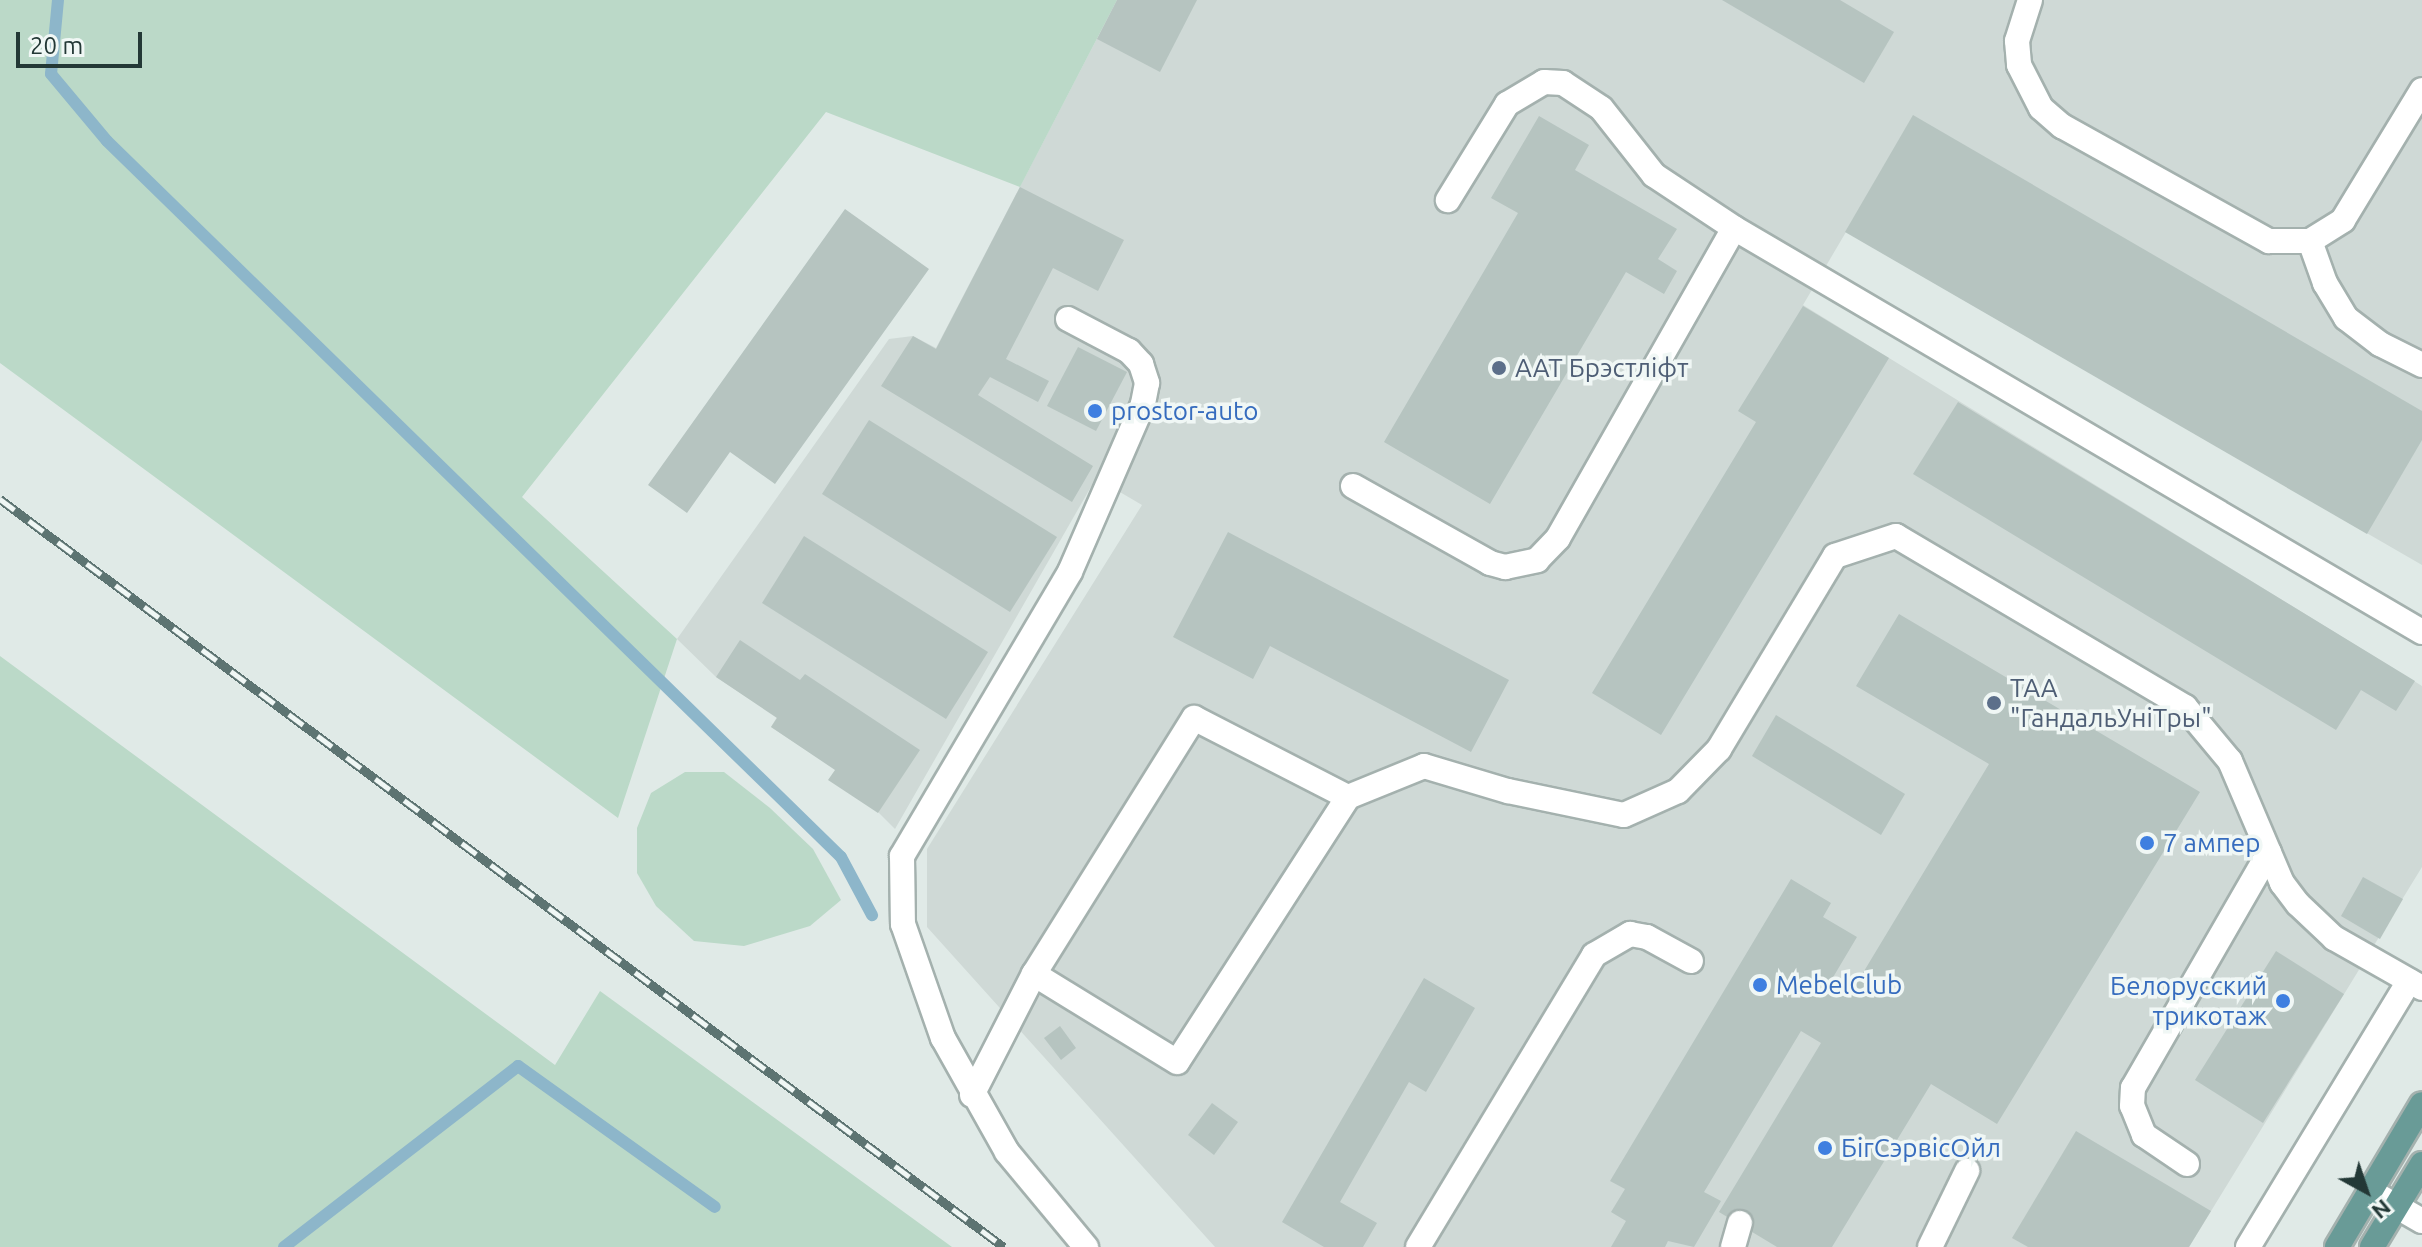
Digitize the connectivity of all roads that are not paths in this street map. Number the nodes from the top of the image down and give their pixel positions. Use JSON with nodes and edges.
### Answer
{"nodes":[{"id":1,"x":2030,"y":0,"type":"edge"},
{"id":2,"x":2422,"y":90,"type":"edge"},
{"id":3,"x":1448,"y":200,"type":"dead end"},
{"id":4,"x":1734,"y":228,"type":"junction"},
{"id":5,"x":2310,"y":241,"type":"junction"},
{"id":6,"x":1068,"y":319,"type":"dead end"},
{"id":7,"x":2422,"y":365,"type":"edge"},
{"id":8,"x":1353,"y":486,"type":"dead end"},
{"id":9,"x":2422,"y":632,"type":"edge"},
{"id":10,"x":1348,"y":797,"type":"junction"},
{"id":11,"x":2269,"y":852,"type":"junction"},
{"id":12,"x":1691,"y":961,"type":"dead end"},
{"id":13,"x":1034,"y":974,"type":"junction"},
{"id":14,"x":2416,"y":984,"type":"edge"},
{"id":15,"x":972,"y":1095,"type":"junction"},
{"id":16,"x":2422,"y":1104,"type":"edge"},
{"id":17,"x":2187,"y":1164,"type":"dead end"},
{"id":18,"x":2422,"y":1164,"type":"edge"},
{"id":19,"x":1967,"y":1171,"type":"dead end"},
{"id":20,"x":2370,"y":1191,"type":"junction"},
{"id":21,"x":2397,"y":1206,"type":"junction"},
{"id":22,"x":2422,"y":1221,"type":"edge"},
{"id":23,"x":1740,"y":1223,"type":"dead end"},
{"id":24,"x":1086,"y":1247,"type":"edge"},
{"id":25,"x":1418,"y":1247,"type":"edge"},
{"id":26,"x":1733,"y":1247,"type":"edge"},
{"id":27,"x":1930,"y":1247,"type":"edge"},
{"id":28,"x":2248,"y":1247,"type":"edge"},
{"id":29,"x":2337,"y":1247,"type":"edge"},
{"id":30,"x":2372,"y":1247,"type":"edge"}],
"edges":[{"from":1,"to":5,"type":"lane"},
{"from":2,"to":5,"type":"lane"},
{"from":3,"to":4,"type":"lane"},
{"from":4,"to":8,"type":"lane"},
{"from":4,"to":9,"type":"lane"},
{"from":5,"to":7,"type":"lane"},
{"from":6,"to":15,"type":"lane"},
{"from":10,"to":11,"type":"lane"},
{"from":10,"to":13,"type":"lane"},
{"from":10,"to":13,"type":"lane"},
{"from":11,"to":14,"type":"lane"},
{"from":11,"to":17,"type":"lane"},
{"from":12,"to":25,"type":"lane"},
{"from":13,"to":15,"type":"lane"},
{"from":14,"to":28,"type":"lane"},
{"from":15,"to":24,"type":"lane"},
{"from":16,"to":20,"type":"main road"},
{"from":18,"to":21,"type":"main road"},
{"from":19,"to":27,"type":"lane"},
{"from":20,"to":21,"type":"lane"},
{"from":20,"to":29,"type":"main road"},
{"from":21,"to":22,"type":"lane"},
{"from":21,"to":30,"type":"main road"},
{"from":23,"to":26,"type":"lane"}]}
